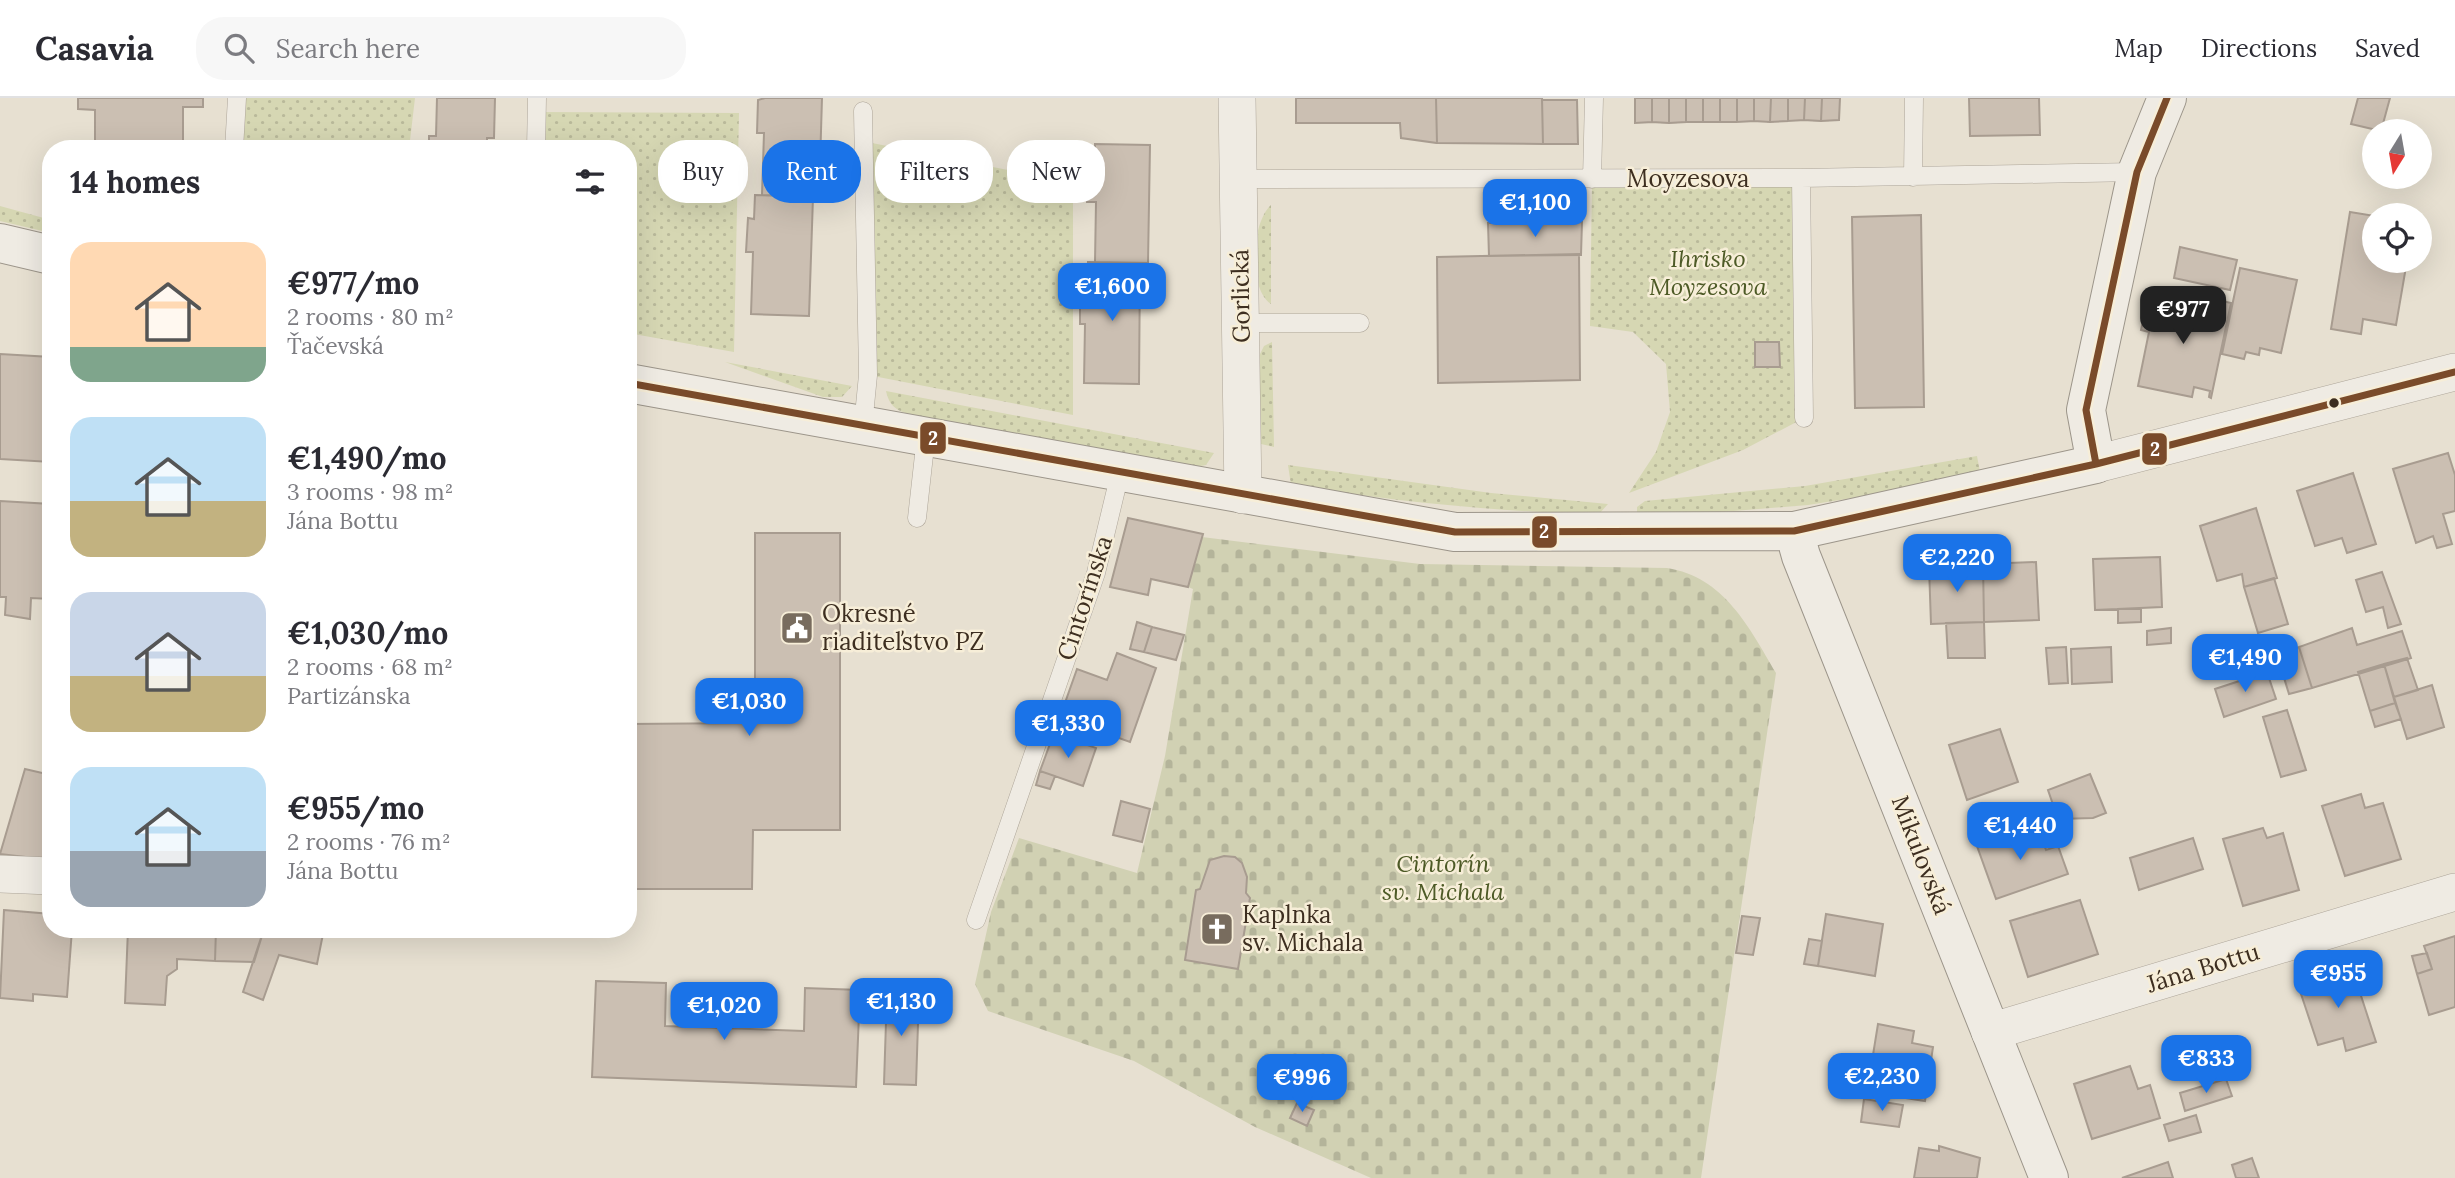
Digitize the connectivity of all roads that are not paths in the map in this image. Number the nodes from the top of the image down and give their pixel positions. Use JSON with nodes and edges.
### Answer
{"nodes":[{"id":1,"x":237,"y":98,"type":"edge"},
{"id":2,"x":537,"y":98,"type":"edge"},
{"id":3,"x":1237,"y":98,"type":"edge"},
{"id":4,"x":1594,"y":98,"type":"edge"},
{"id":5,"x":1914,"y":98,"type":"edge"},
{"id":6,"x":2167,"y":98,"type":"edge"},
{"id":7,"x":863,"y":111,"type":"dead end"},
{"id":8,"x":235,"y":140,"type":"edge"},
{"id":9,"x":536,"y":140,"type":"edge"},
{"id":10,"x":2137,"y":172,"type":"junction"},
{"id":11,"x":1913,"y":177,"type":"junction"},
{"id":12,"x":1801,"y":178,"type":"junction"},
{"id":13,"x":1239,"y":179,"type":"junction"},
{"id":14,"x":1592,"y":179,"type":"junction"},
{"id":15,"x":0,"y":243,"type":"edge"},
{"id":16,"x":42,"y":253,"type":"edge"},
{"id":17,"x":1241,"y":323,"type":"junction"},
{"id":18,"x":1360,"y":323,"type":"dead end"},
{"id":19,"x":2446,"y":378,"type":"edge"},
{"id":20,"x":637,"y":385,"type":"edge"},
{"id":21,"x":1804,"y":418,"type":"dead end"},
{"id":22,"x":863,"y":426,"type":"junction"},
{"id":23,"x":926,"y":437,"type":"junction"},
{"id":24,"x":2096,"y":464,"type":"junction"},
{"id":25,"x":1121,"y":473,"type":"junction"},
{"id":26,"x":1243,"y":495,"type":"junction"},
{"id":27,"x":917,"y":518,"type":"dead end"},
{"id":28,"x":1794,"y":531,"type":"junction"},
{"id":29,"x":0,"y":874,"type":"edge"},
{"id":30,"x":42,"y":876,"type":"edge"},
{"id":31,"x":2455,"y":892,"type":"edge"},
{"id":32,"x":976,"y":920,"type":"dead end"},
{"id":33,"x":1990,"y":1032,"type":"junction"},
{"id":34,"x":2049,"y":1178,"type":"edge"}],
"edges":[{"from":1,"to":8,"type":"lane"},
{"from":2,"to":9,"type":"lane"},
{"from":3,"to":13,"type":"street","name":"Gorlická"},
{"from":4,"to":14,"type":"lane"},
{"from":5,"to":11,"type":"lane"},
{"from":6,"to":10,"type":"street"},
{"from":7,"to":22,"type":"lane"},
{"from":10,"to":11,"type":"lane","name":"Moyzesova"},
{"from":10,"to":24,"type":"street"},
{"from":11,"to":12,"type":"lane","name":"Moyzesova"},
{"from":12,"to":14,"type":"lane","name":"Moyzesova"},
{"from":12,"to":21,"type":"lane"},
{"from":13,"to":14,"type":"lane","name":"Moyzesova"},
{"from":13,"to":17,"type":"street","name":"Gorlická"},
{"from":15,"to":16,"type":"street"},
{"from":17,"to":18,"type":"lane"},
{"from":17,"to":26,"type":"street","name":"Gorlická"},
{"from":19,"to":24,"type":"street"},
{"from":20,"to":22,"type":"street"},
{"from":22,"to":23,"type":"street"},
{"from":23,"to":25,"type":"street"},
{"from":23,"to":27,"type":"lane"},
{"from":24,"to":28,"type":"street"},
{"from":25,"to":26,"type":"street"},
{"from":25,"to":32,"type":"lane","name":"Cintorínska"},
{"from":26,"to":28,"type":"street"},
{"from":28,"to":33,"type":"street","name":"Mikulovská"},
{"from":29,"to":30,"type":"street"},
{"from":31,"to":33,"type":"street","name":"Jána Bottu"},
{"from":33,"to":34,"type":"street","name":"Mikulovská"}]}
